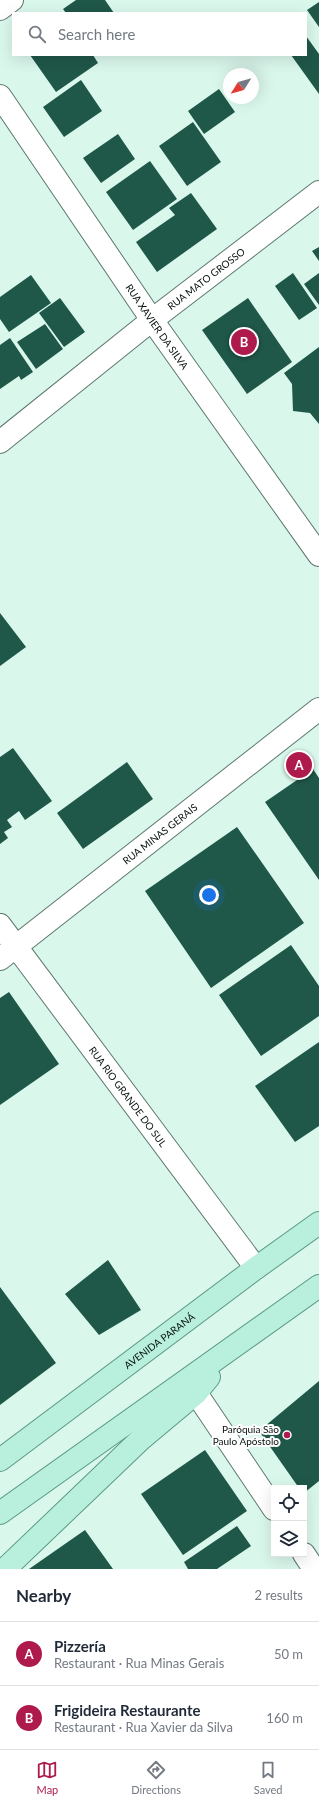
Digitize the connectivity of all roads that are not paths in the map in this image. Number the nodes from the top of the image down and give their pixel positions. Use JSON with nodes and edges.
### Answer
{"nodes":[{"id":1,"x":12,"y":0,"type":"edge"},
{"id":2,"x":0,"y":9,"type":"edge"},
{"id":3,"x":0,"y":96,"type":"edge"},
{"id":4,"x":319,"y":192,"type":"edge"},
{"id":5,"x":152,"y":320,"type":"junction"},
{"id":6,"x":0,"y":442,"type":"edge"},
{"id":7,"x":319,"y":555,"type":"edge"},
{"id":8,"x":319,"y":709,"type":"edge"},
{"id":9,"x":0,"y":924,"type":"edge"},
{"id":10,"x":8,"y":953,"type":"edge"},
{"id":11,"x":319,"y":1223,"type":"edge"},
{"id":12,"x":256,"y":1268,"type":"junction"},
{"id":13,"x":319,"y":1286,"type":"edge"},
{"id":14,"x":238,"y":1345,"type":"junction"},
{"id":15,"x":196,"y":1393,"type":"junction"},
{"id":16,"x":0,"y":1460,"type":"edge"},
{"id":17,"x":271,"y":1505,"type":"edge"},
{"id":18,"x":0,"y":1513,"type":"edge"},
{"id":19,"x":306,"y":1557,"type":"edge"},
{"id":20,"x":5,"y":1569,"type":"edge"},
{"id":21,"x":314,"y":1569,"type":"edge"}],
"edges":[{"from":1,"to":2,"type":"street"},
{"from":3,"to":5,"type":"street","name":"RUA XAVIER DA SILVA"},
{"from":4,"to":5,"type":"street","name":"RUA MATO GROSSO"},
{"from":5,"to":6,"type":"street","name":"RUA MATO GROSSO"},
{"from":5,"to":7,"type":"street","name":"RUA XAVIER DA SILVA"},
{"from":8,"to":10,"type":"street","name":"RUA MINAS GERAIS"},
{"from":9,"to":10,"type":"street","name":"RUA RIO GRANDE DO SUL"},
{"from":10,"to":12,"type":"street","name":"RUA RIO GRANDE DO SUL"},
{"from":11,"to":12,"type":"main road","name":"AVENIDA PARANÁ"},
{"from":12,"to":16,"type":"main road","name":"AVENIDA PARANÁ"},
{"from":13,"to":14,"type":"main road"},
{"from":14,"to":15,"type":"main road"},
{"from":14,"to":18,"type":"main road"},
{"from":15,"to":17,"type":"street"},
{"from":15,"to":20,"type":"main road"},
{"from":19,"to":21,"type":"street"}]}
